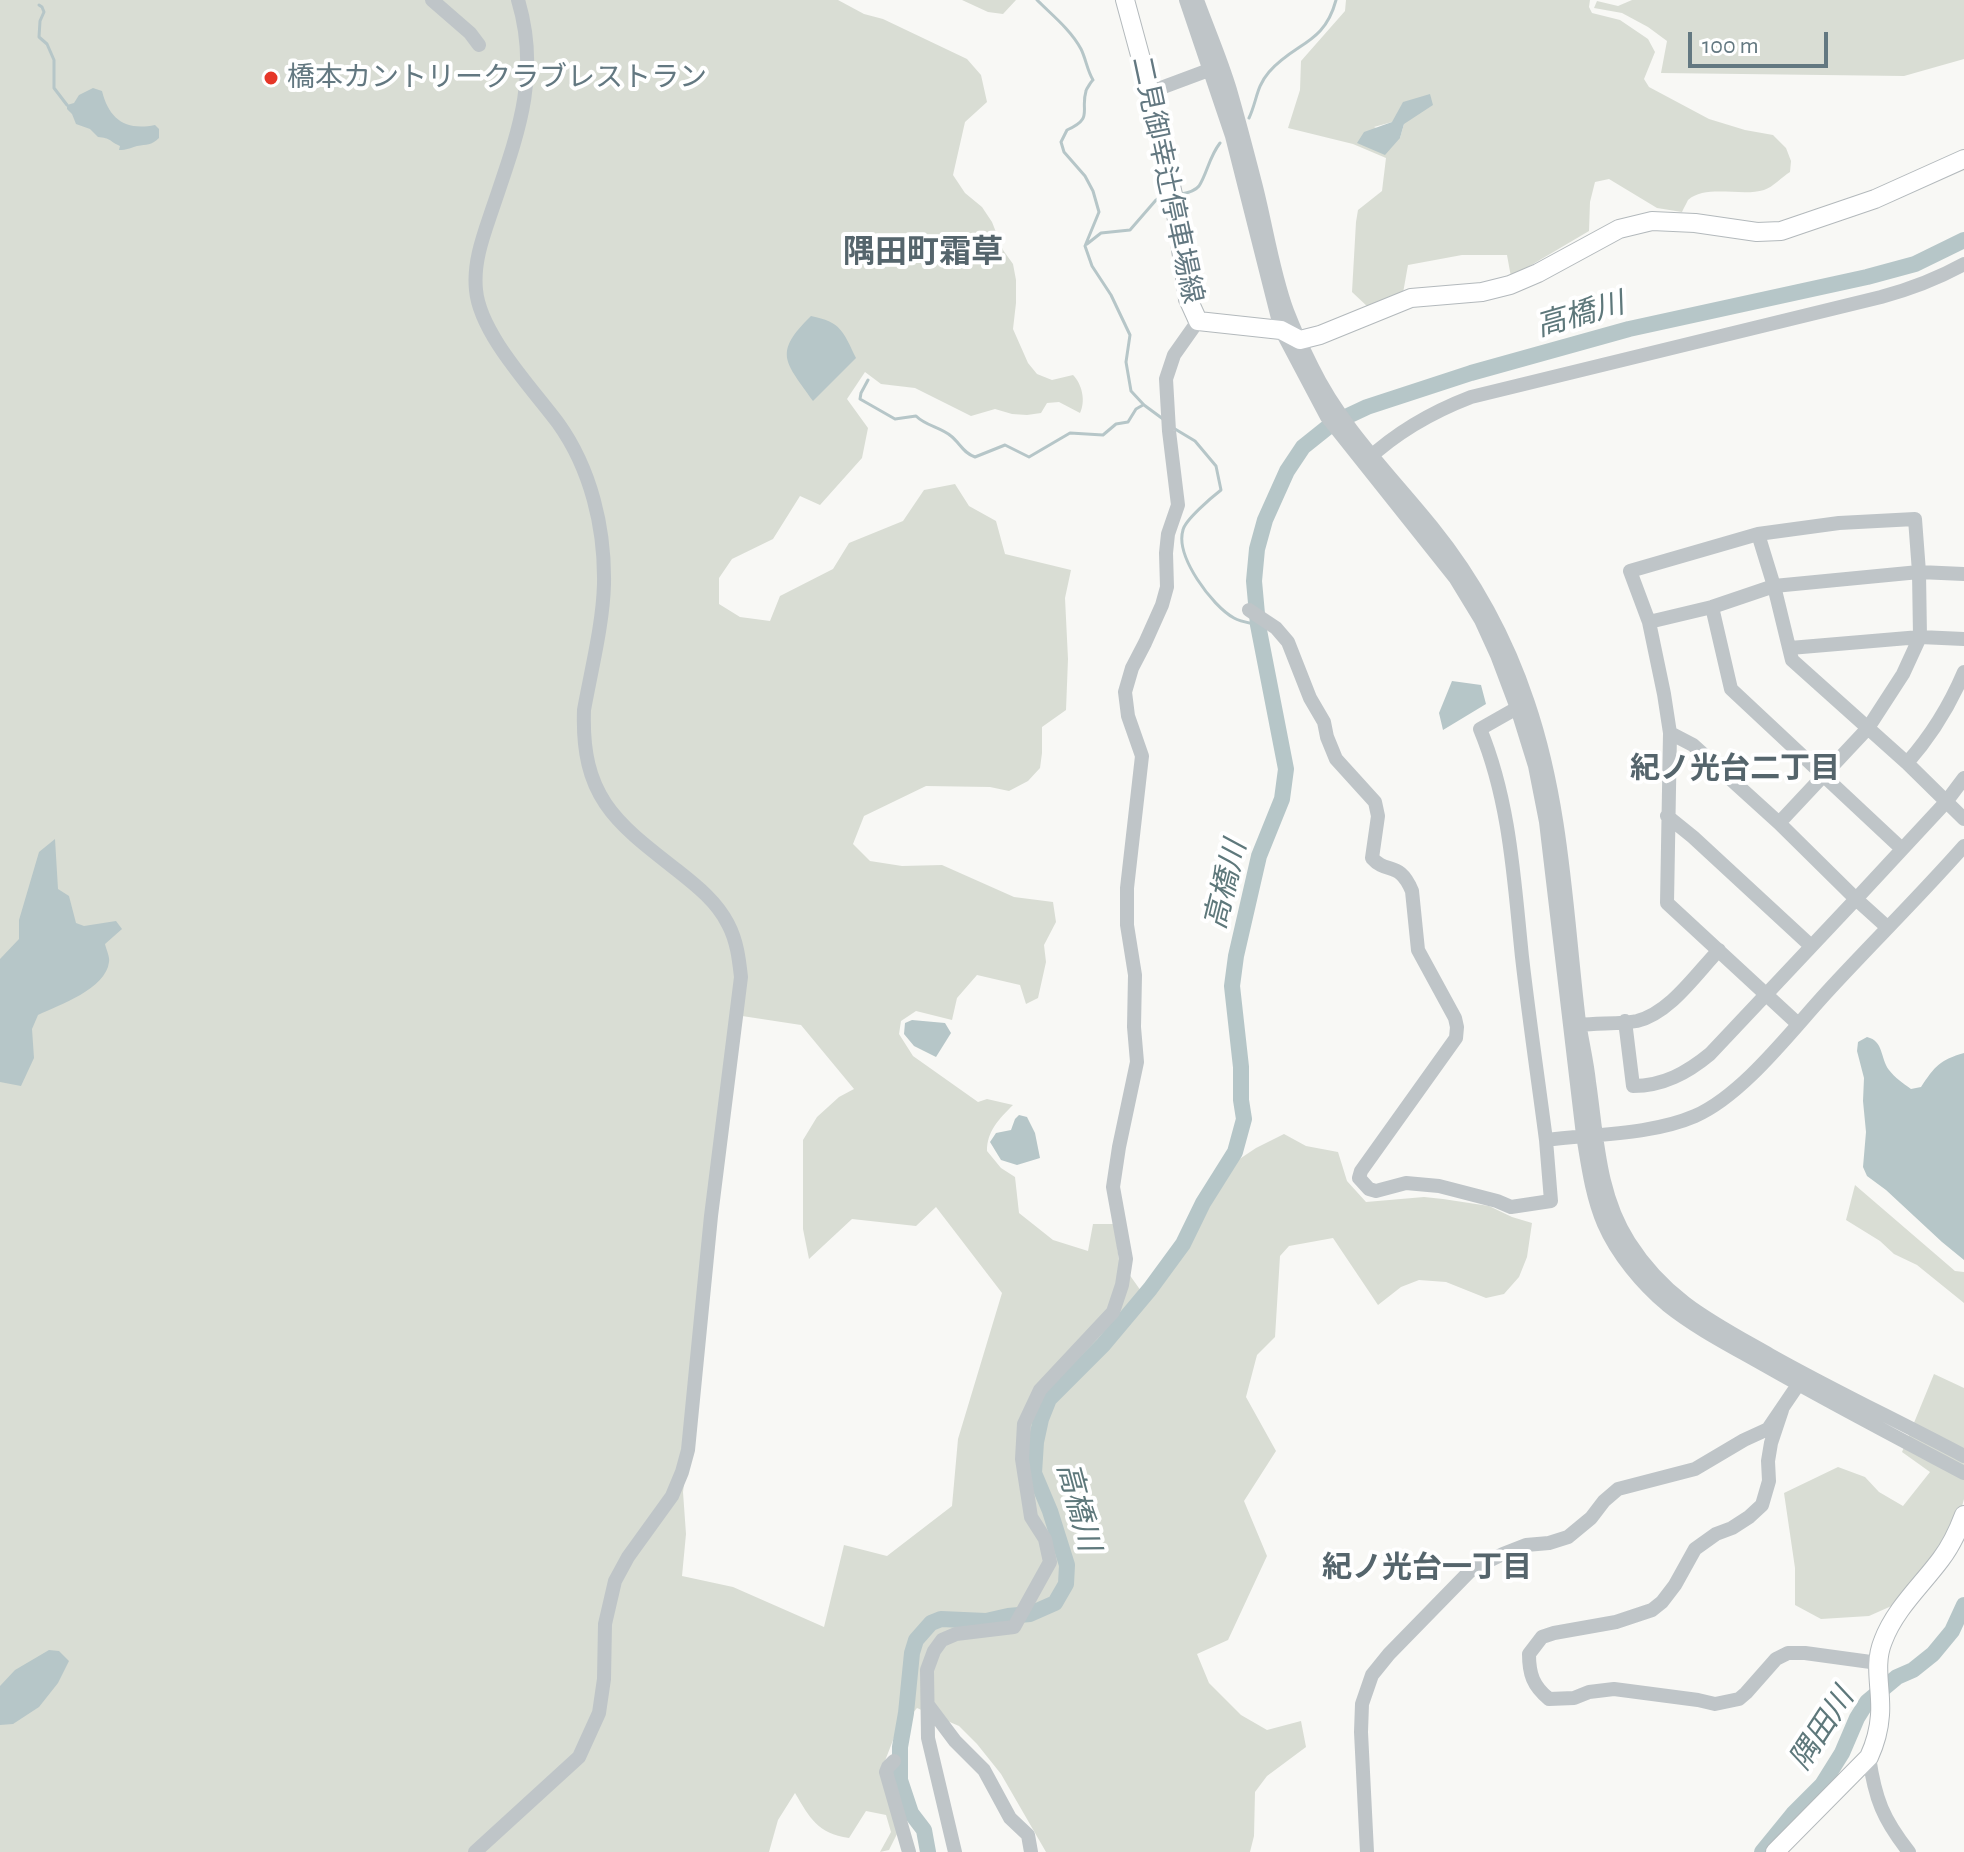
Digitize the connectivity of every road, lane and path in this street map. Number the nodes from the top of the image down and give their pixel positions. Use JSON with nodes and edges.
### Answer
{"nodes":[{"id":1,"x":432,"y":0,"type":"edge"},
{"id":2,"x":518,"y":0,"type":"edge"},
{"id":3,"x":1125,"y":0,"type":"edge"},
{"id":4,"x":1186,"y":0,"type":"edge"},
{"id":5,"x":1197,"y":0,"type":"edge"},
{"id":6,"x":479,"y":45,"type":"dead end"},
{"id":7,"x":1216,"y":68,"type":"junction"},
{"id":8,"x":1150,"y":92,"type":"junction"},
{"id":9,"x":1964,"y":159,"type":"edge"},
{"id":10,"x":1964,"y":264,"type":"edge"},
{"id":11,"x":1198,"y":321,"type":"junction"},
{"id":12,"x":1281,"y":330,"type":"junction"},
{"id":13,"x":1300,"y":340,"type":"junction"},
{"id":14,"x":1333,"y":414,"type":"junction"},
{"id":15,"x":1368,"y":458,"type":"junction"},
{"id":16,"x":1758,"y":534,"type":"junction"},
{"id":17,"x":1919,"y":572,"type":"junction"},
{"id":18,"x":1964,"y":574,"type":"edge"},
{"id":19,"x":1774,"y":586,"type":"junction"},
{"id":20,"x":1712,"y":607,"type":"junction"},
{"id":21,"x":1249,"y":610,"type":"dead end"},
{"id":22,"x":1649,"y":622,"type":"junction"},
{"id":23,"x":1920,"y":637,"type":"junction"},
{"id":24,"x":1964,"y":639,"type":"edge"},
{"id":25,"x":1790,"y":648,"type":"junction"},
{"id":26,"x":1964,"y":672,"type":"edge"},
{"id":27,"x":1517,"y":708,"type":"junction"},
{"id":28,"x":1868,"y":728,"type":"junction"},
{"id":29,"x":1670,"y":733,"type":"junction"},
{"id":30,"x":1907,"y":763,"type":"junction"},
{"id":31,"x":1823,"y":777,"type":"junction"},
{"id":32,"x":1964,"y":778,"type":"edge"},
{"id":33,"x":1946,"y":802,"type":"junction"},
{"id":34,"x":1667,"y":816,"type":"junction"},
{"id":35,"x":1964,"y":819,"type":"edge"},
{"id":36,"x":1779,"y":823,"type":"junction"},
{"id":37,"x":1964,"y":846,"type":"edge"},
{"id":38,"x":1902,"y":849,"type":"junction"},
{"id":39,"x":1856,"y":899,"type":"junction"},
{"id":40,"x":1887,"y":927,"type":"junction"},
{"id":41,"x":1811,"y":946,"type":"junction"},
{"id":42,"x":1719,"y":950,"type":"junction"},
{"id":43,"x":1766,"y":993,"type":"junction"},
{"id":44,"x":1625,"y":1021,"type":"junction"},
{"id":45,"x":1798,"y":1024,"type":"junction"},
{"id":46,"x":1580,"y":1025,"type":"junction"},
{"id":47,"x":1590,"y":1135,"type":"junction"},
{"id":48,"x":1546,"y":1140,"type":"junction"},
{"id":49,"x":1802,"y":1379,"type":"junction"},
{"id":50,"x":1782,"y":1410,"type":"junction"},
{"id":51,"x":1907,"y":1434,"type":"junction"},
{"id":52,"x":1964,"y":1456,"type":"edge"},
{"id":53,"x":1964,"y":1473,"type":"edge"},
{"id":54,"x":1964,"y":1515,"type":"edge"},
{"id":55,"x":1878,"y":1672,"type":"junction"},
{"id":56,"x":928,"y":1705,"type":"junction"},
{"id":57,"x":1869,"y":1757,"type":"junction"},
{"id":58,"x":894,"y":1761,"type":"dead end"},
{"id":59,"x":906,"y":1842,"type":"edge"},
{"id":60,"x":475,"y":1852,"type":"edge"},
{"id":61,"x":955,"y":1852,"type":"edge"},
{"id":62,"x":1031,"y":1852,"type":"edge"},
{"id":63,"x":1367,"y":1852,"type":"edge"},
{"id":64,"x":1775,"y":1852,"type":"edge"},
{"id":65,"x":1909,"y":1852,"type":"edge"}],
"edges":[{"from":1,"to":6,"type":"street"},
{"from":2,"to":60,"type":"street"},
{"from":3,"to":8,"type":"main road","name":"二見御幸辻停車場線"},
{"from":4,"to":7,"type":"street"},
{"from":5,"to":7,"type":"street"},
{"from":7,"to":8,"type":"street"},
{"from":7,"to":12,"type":"street"},
{"from":7,"to":13,"type":"street"},
{"from":8,"to":11,"type":"main road","name":"二見御幸辻停車場線"},
{"from":9,"to":13,"type":"main road"},
{"from":10,"to":15,"type":"street"},
{"from":11,"to":12,"type":"main road","name":"二見御幸辻停車場線"},
{"from":11,"to":56,"type":"street"},
{"from":12,"to":13,"type":"main road","name":"二見御幸辻停車場線"},
{"from":12,"to":14,"type":"street"},
{"from":13,"to":14,"type":"street"},
{"from":14,"to":15,"type":"street"},
{"from":15,"to":27,"type":"street"},
{"from":15,"to":46,"type":"street"},
{"from":16,"to":17,"type":"street"},
{"from":16,"to":19,"type":"street"},
{"from":16,"to":22,"type":"street"},
{"from":17,"to":18,"type":"street"},
{"from":17,"to":19,"type":"street"},
{"from":17,"to":23,"type":"street"},
{"from":19,"to":20,"type":"street"},
{"from":19,"to":25,"type":"street"},
{"from":20,"to":22,"type":"street"},
{"from":20,"to":31,"type":"street"},
{"from":21,"to":48,"type":"street"},
{"from":22,"to":29,"type":"street"},
{"from":23,"to":24,"type":"street"},
{"from":23,"to":25,"type":"street"},
{"from":23,"to":28,"type":"street"},
{"from":25,"to":28,"type":"street"},
{"from":26,"to":30,"type":"street"},
{"from":27,"to":47,"type":"street"},
{"from":27,"to":48,"type":"street"},
{"from":28,"to":30,"type":"street"},
{"from":28,"to":31,"type":"street"},
{"from":29,"to":34,"type":"street"},
{"from":29,"to":36,"type":"street"},
{"from":30,"to":33,"type":"street"},
{"from":31,"to":36,"type":"street"},
{"from":31,"to":38,"type":"street"},
{"from":32,"to":33,"type":"street"},
{"from":33,"to":35,"type":"street"},
{"from":33,"to":38,"type":"street"},
{"from":34,"to":41,"type":"street"},
{"from":34,"to":42,"type":"street"},
{"from":36,"to":39,"type":"street"},
{"from":37,"to":40,"type":"street"},
{"from":38,"to":39,"type":"street"},
{"from":39,"to":40,"type":"street"},
{"from":39,"to":41,"type":"street"},
{"from":40,"to":45,"type":"street"},
{"from":41,"to":43,"type":"street"},
{"from":42,"to":43,"type":"street"},
{"from":42,"to":44,"type":"street"},
{"from":43,"to":44,"type":"street"},
{"from":43,"to":45,"type":"street"},
{"from":44,"to":46,"type":"street"},
{"from":45,"to":47,"type":"street"},
{"from":46,"to":47,"type":"street"},
{"from":47,"to":48,"type":"street"},
{"from":47,"to":49,"type":"street"},
{"from":49,"to":50,"type":"street"},
{"from":49,"to":51,"type":"street"},
{"from":50,"to":55,"type":"street"},
{"from":50,"to":63,"type":"street"},
{"from":51,"to":52,"type":"street"},
{"from":51,"to":53,"type":"street"},
{"from":54,"to":55,"type":"main road"},
{"from":55,"to":57,"type":"main road"},
{"from":56,"to":61,"type":"street"},
{"from":56,"to":62,"type":"street"},
{"from":57,"to":64,"type":"main road"},
{"from":57,"to":65,"type":"street"},
{"from":58,"to":59,"type":"street"}]}
